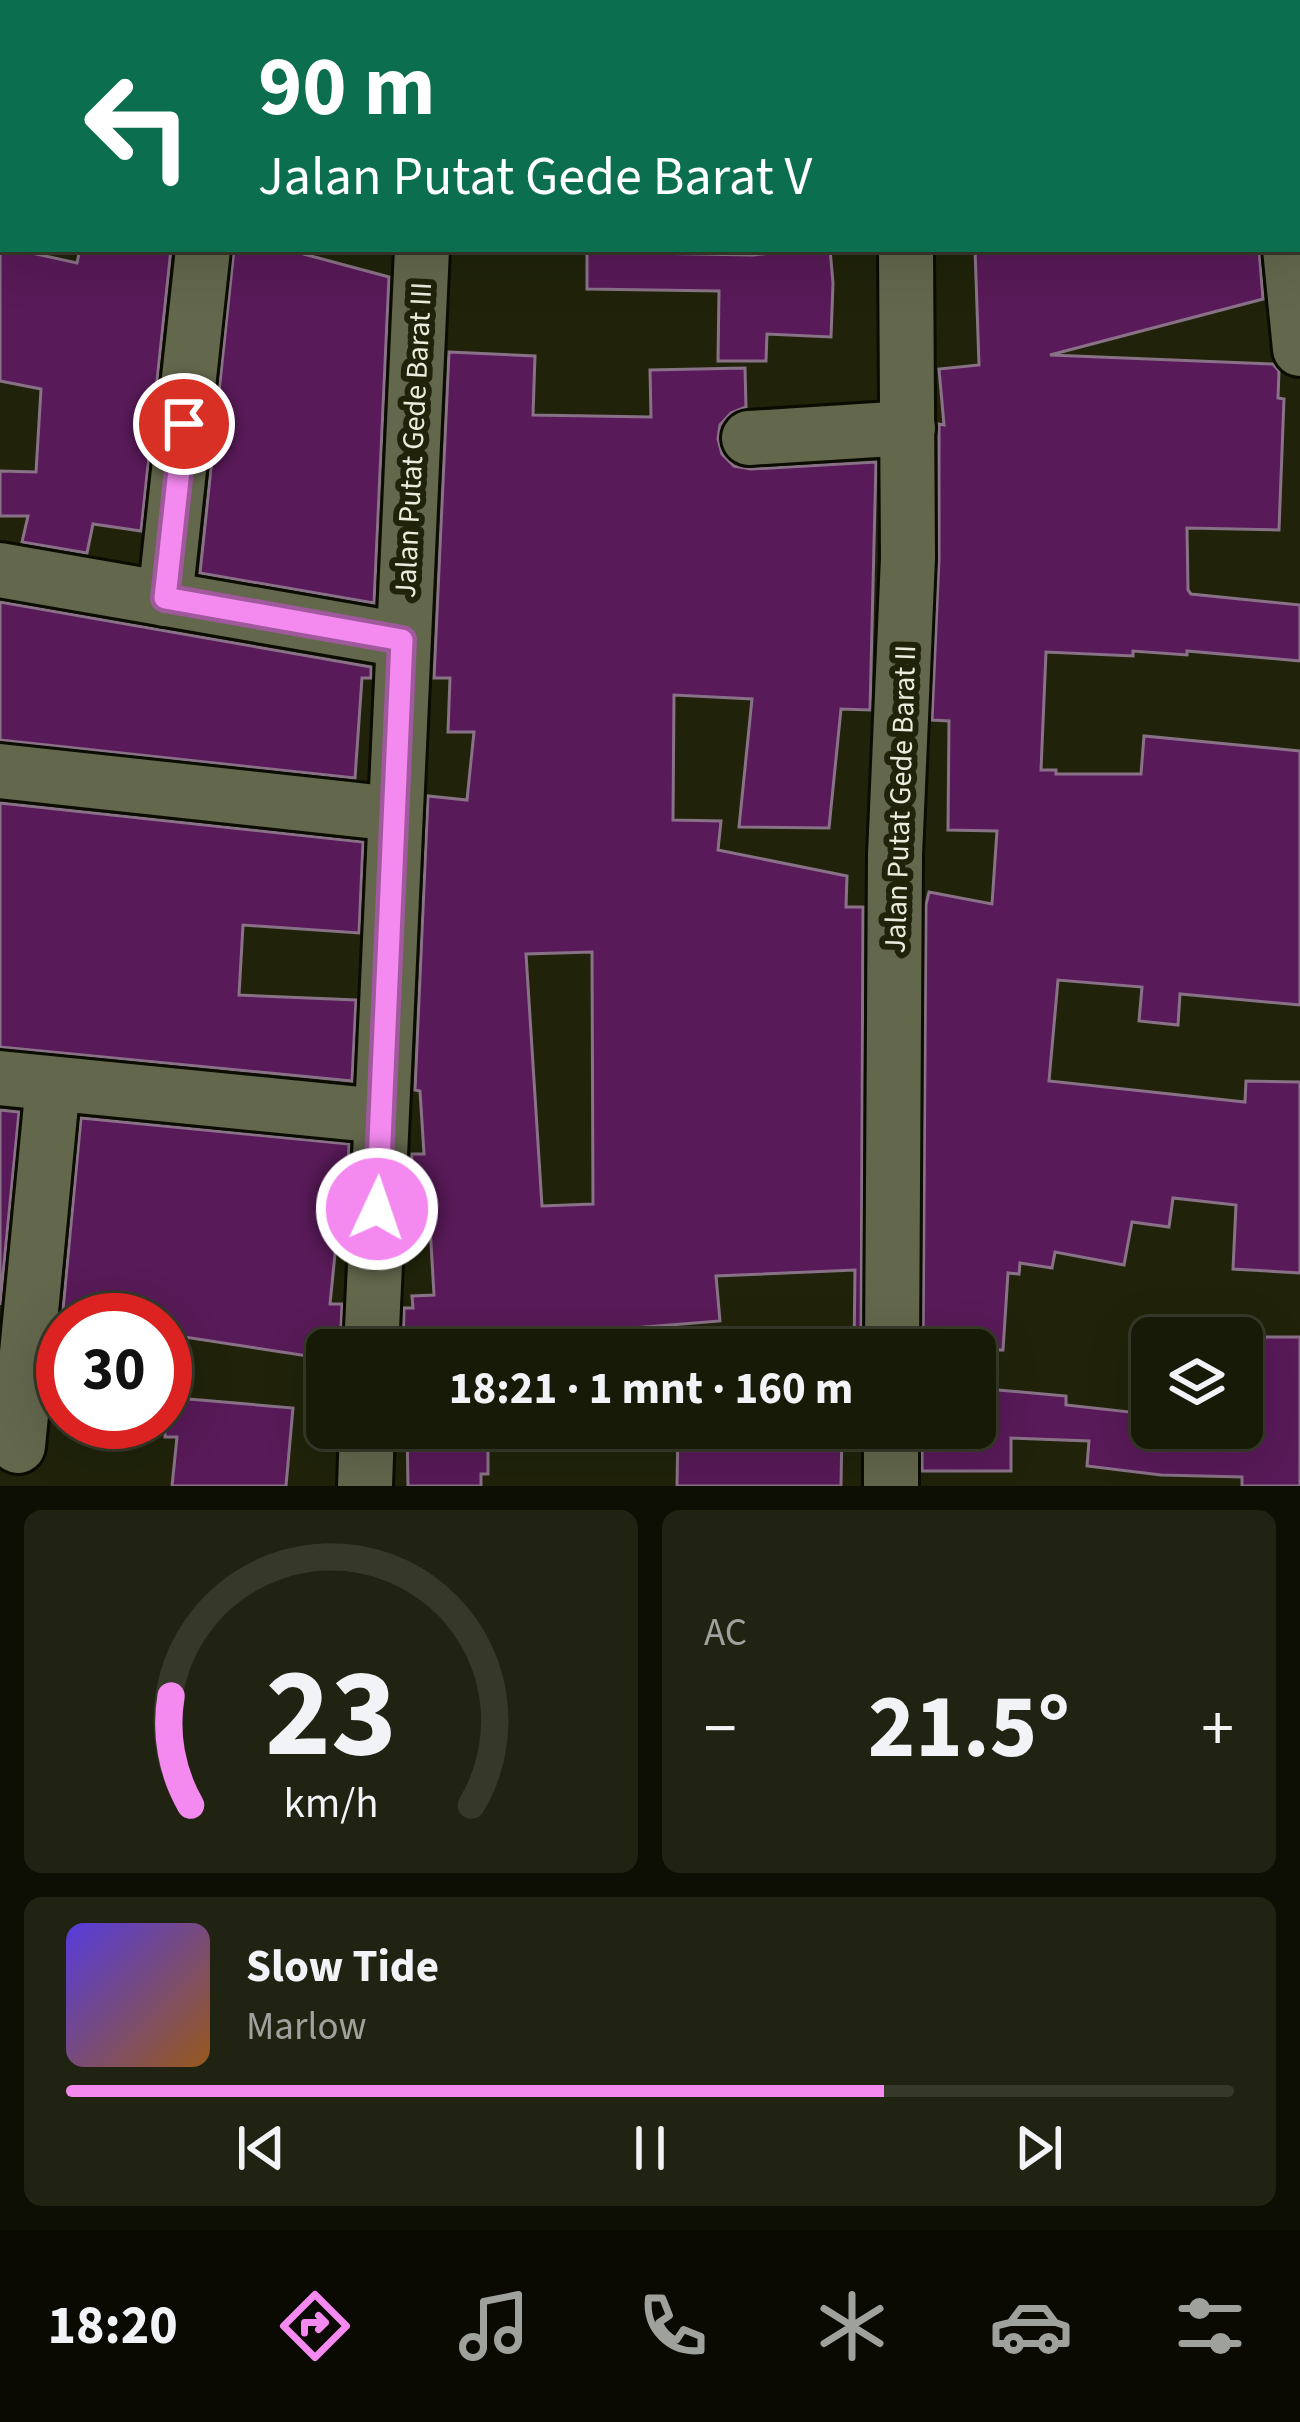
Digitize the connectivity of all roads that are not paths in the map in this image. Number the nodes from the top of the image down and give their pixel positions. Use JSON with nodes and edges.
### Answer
{"nodes":[{"id":1,"x":203,"y":252,"type":"edge"},
{"id":2,"x":422,"y":252,"type":"edge"},
{"id":3,"x":906,"y":252,"type":"edge"},
{"id":4,"x":1290,"y":252,"type":"edge"},
{"id":5,"x":1300,"y":349,"type":"edge"},
{"id":6,"x":908,"y":428,"type":"junction"},
{"id":7,"x":749,"y":438,"type":"dead end"},
{"id":8,"x":0,"y":570,"type":"edge"},
{"id":9,"x":165,"y":598,"type":"junction"},
{"id":10,"x":402,"y":640,"type":"junction"},
{"id":11,"x":0,"y":771,"type":"edge"},
{"id":12,"x":394,"y":814,"type":"junction"},
{"id":13,"x":0,"y":1078,"type":"edge"},
{"id":14,"x":53,"y":1084,"type":"junction"},
{"id":15,"x":381,"y":1116,"type":"junction"},
{"id":16,"x":372,"y":1329,"type":"edge"},
{"id":17,"x":892,"y":1329,"type":"edge"},
{"id":18,"x":18,"y":1446,"type":"dead end"},
{"id":19,"x":366,"y":1449,"type":"edge"},
{"id":20,"x":891,"y":1449,"type":"edge"},
{"id":21,"x":364,"y":1486,"type":"edge"},
{"id":22,"x":891,"y":1486,"type":"edge"}],
"edges":[{"from":1,"to":9,"type":"street"},
{"from":2,"to":10,"type":"street","name":"Jalan Putat Gede Barat III"},
{"from":3,"to":6,"type":"street","name":"Jalan Putat Gede Barat II"},
{"from":4,"to":5,"type":"street"},
{"from":6,"to":7,"type":"street"},
{"from":6,"to":17,"type":"street","name":"Jalan Putat Gede Barat II"},
{"from":8,"to":9,"type":"street"},
{"from":9,"to":10,"type":"street"},
{"from":10,"to":12,"type":"street","name":"Jalan Putat Gede Barat III"},
{"from":11,"to":12,"type":"street"},
{"from":12,"to":15,"type":"street","name":"Jalan Putat Gede Barat III"},
{"from":13,"to":14,"type":"street"},
{"from":14,"to":15,"type":"street"},
{"from":14,"to":18,"type":"street"},
{"from":15,"to":16,"type":"street","name":"Jalan Putat Gede Barat III"},
{"from":19,"to":21,"type":"street"},
{"from":20,"to":22,"type":"street"}]}
